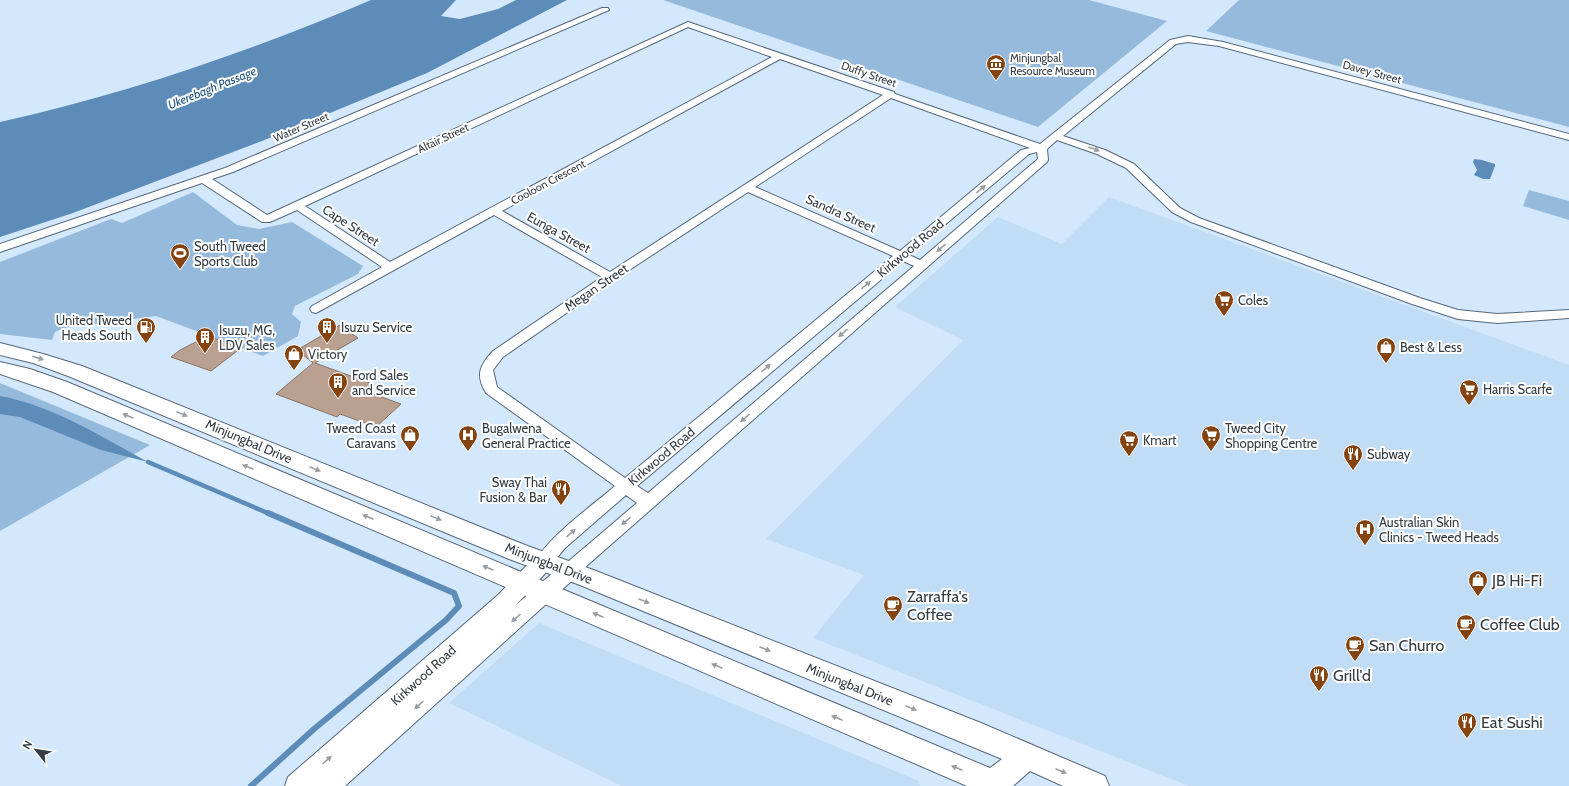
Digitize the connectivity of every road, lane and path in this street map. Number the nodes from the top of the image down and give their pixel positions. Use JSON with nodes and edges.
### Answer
{"nodes":[{"id":1,"x":605,"y":10,"type":"dead end"},
{"id":2,"x":688,"y":24,"type":"joint"},
{"id":3,"x":1169,"y":45,"type":"joint"},
{"id":4,"x":780,"y":56,"type":"junction"},
{"id":5,"x":890,"y":94,"type":"junction"},
{"id":6,"x":1569,"y":137,"type":"edge"},
{"id":7,"x":1049,"y":143,"type":"junction"},
{"id":8,"x":204,"y":179,"type":"junction"},
{"id":9,"x":748,"y":188,"type":"junction"},
{"id":10,"x":298,"y":206,"type":"junction"},
{"id":11,"x":494,"y":212,"type":"junction"},
{"id":12,"x":0,"y":248,"type":"edge"},
{"id":13,"x":901,"y":256,"type":"junction"},
{"id":14,"x":922,"y":265,"type":"junction"},
{"id":15,"x":390,"y":267,"type":"junction"},
{"id":16,"x":610,"y":277,"type":"junction"},
{"id":17,"x":316,"y":309,"type":"dead end"},
{"id":18,"x":1569,"y":314,"type":"edge"},
{"id":19,"x":0,"y":349,"type":"edge"},
{"id":20,"x":0,"y":368,"type":"edge"},
{"id":21,"x":626,"y":486,"type":"junction"},
{"id":22,"x":648,"y":502,"type":"junction"},
{"id":23,"x":544,"y":561,"type":"junction"},
{"id":24,"x":569,"y":571,"type":"junction"},
{"id":25,"x":534,"y":587,"type":"junction"},
{"id":26,"x":1017,"y":752,"type":"junction"},
{"id":27,"x":994,"y":785,"type":"edge"},
{"id":28,"x":297,"y":786,"type":"edge"},
{"id":29,"x":327,"y":786,"type":"edge"},
{"id":30,"x":1095,"y":786,"type":"edge"}],
"edges":[{"from":1,"to":8,"type":"street","name":"Water Street"},
{"from":2,"to":4,"type":"street","name":"Duffy Street"},
{"from":2,"to":10,"type":"street","name":"Altair Street"},
{"from":3,"to":6,"type":"street","name":"Davey Street"},
{"from":3,"to":7,"type":"street","name":"Kirkwood Road"},
{"from":4,"to":5,"type":"street","name":"Duffy Street"},
{"from":4,"to":11,"type":"street","name":"Cooloon Crescent"},
{"from":5,"to":7,"type":"street","name":"Duffy Street"},
{"from":5,"to":9,"type":"street","name":"Megan Street"},
{"from":13,"to":7,"type":"street","name":"Kirkwood Road","one_way":true},
{"from":7,"to":14,"type":"street","name":"Kirkwood Road","one_way":true},
{"from":7,"to":18,"type":"street","name":"Duffy Street"},
{"from":8,"to":10,"type":"street","name":"Altair Street"},
{"from":8,"to":12,"type":"street","name":"Water Street"},
{"from":9,"to":13,"type":"street","name":"Sandra Street"},
{"from":9,"to":16,"type":"street","name":"Megan Street"},
{"from":10,"to":15,"type":"street","name":"Cape Street"},
{"from":11,"to":15,"type":"street","name":"Cooloon Crescent"},
{"from":11,"to":16,"type":"street","name":"Eunga Street"},
{"from":13,"to":14,"type":"street","name":"Sandra Street"},
{"from":21,"to":13,"type":"street","name":"Kirkwood Road","one_way":true},
{"from":14,"to":22,"type":"street","name":"Kirkwood Road","one_way":true},
{"from":15,"to":17,"type":"street","name":"Cooloon Crescent"},
{"from":16,"to":21,"type":"street","name":"Megan Street"},
{"from":19,"to":23,"type":"main road","name":"Minjungbal Drive","one_way":true},
{"from":25,"to":20,"type":"main road","name":"Minjungbal Drive","one_way":true},
{"from":21,"to":22,"type":"street","name":"Megan Street"},
{"from":23,"to":21,"type":"street","name":"Kirkwood Road","one_way":true},
{"from":22,"to":24,"type":"street","name":"Kirkwood Road","one_way":true},
{"from":23,"to":24,"type":"main road","name":"Minjungbal Drive"},
{"from":23,"to":25,"type":"street","name":"Kirkwood Road"},
{"from":24,"to":25,"type":"street","name":"Kirkwood Road"},
{"from":24,"to":26,"type":"main road","name":"Minjungbal Drive","one_way":true},
{"from":27,"to":25,"type":"main road","name":"Minjungbal Drive","one_way":true},
{"from":28,"to":25,"type":"street","name":"Kirkwood Road","one_way":true},
{"from":25,"to":29,"type":"street","name":"Kirkwood Road","one_way":true},
{"from":26,"to":27,"type":"main road"},
{"from":26,"to":30,"type":"main road","name":"Minjungbal Drive","one_way":true}]}
